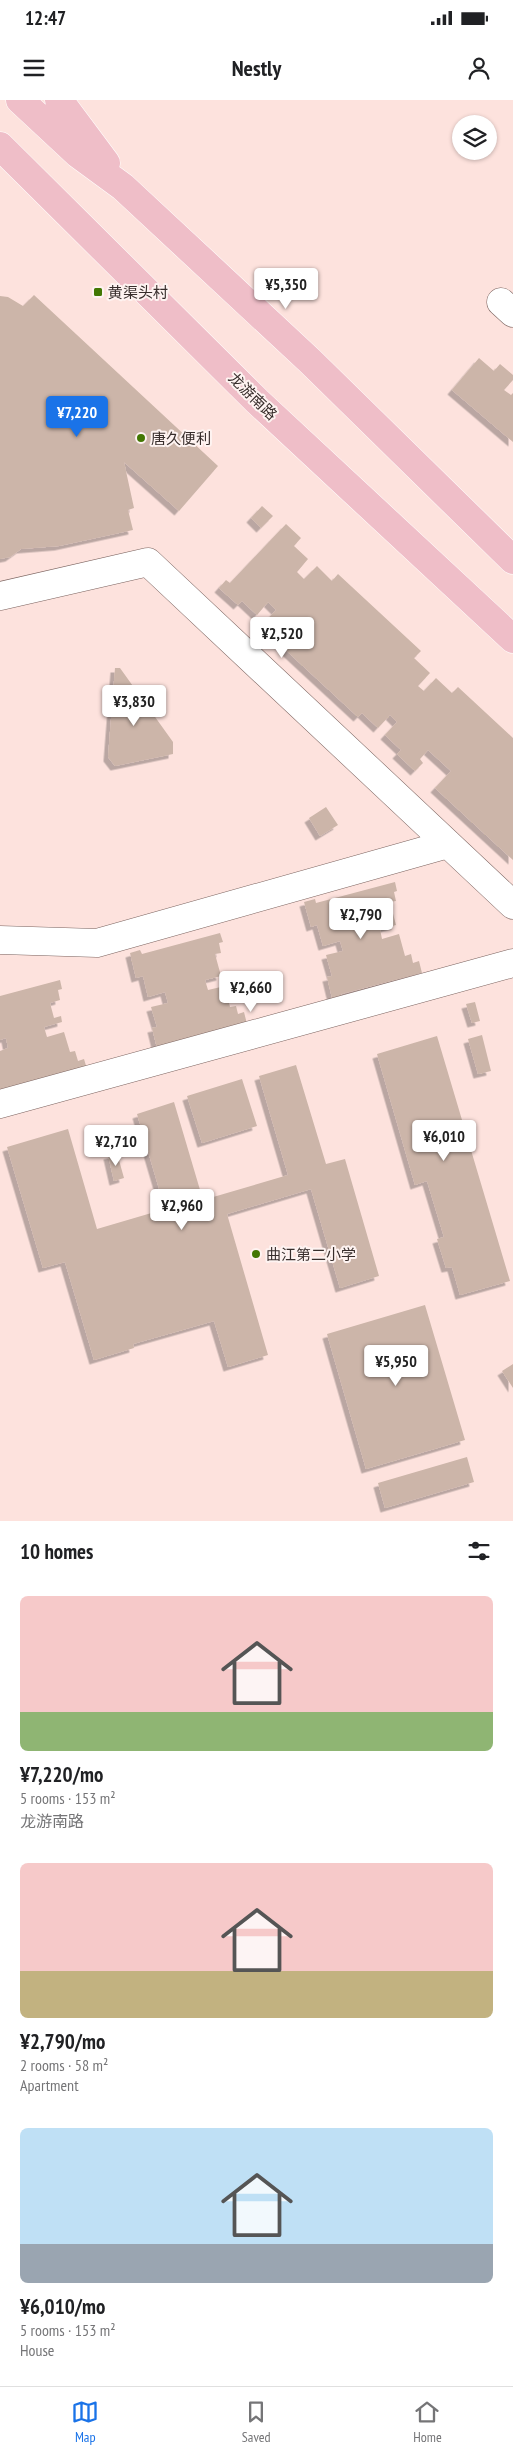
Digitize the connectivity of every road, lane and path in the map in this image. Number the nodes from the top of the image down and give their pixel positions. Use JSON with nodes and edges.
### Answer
{"nodes":[{"id":1,"x":20,"y":100,"type":"edge"},
{"id":2,"x":59,"y":100,"type":"edge"},
{"id":3,"x":0,"y":146,"type":"edge"},
{"id":4,"x":123,"y":187,"type":"junction"},
{"id":5,"x":513,"y":560,"type":"edge"},
{"id":6,"x":0,"y":596,"type":"edge"},
{"id":7,"x":513,"y":638,"type":"edge"},
{"id":8,"x":448,"y":844,"type":"junction"},
{"id":9,"x":513,"y":905,"type":"edge"},
{"id":10,"x":0,"y":940,"type":"edge"},
{"id":11,"x":513,"y":962,"type":"edge"},
{"id":12,"x":0,"y":1104,"type":"edge"}],
"edges":[{"from":1,"to":4,"type":"main road"},
{"from":2,"to":4,"type":"main road"},
{"from":3,"to":7,"type":"main road","name":"龙游南路"},
{"from":4,"to":5,"type":"main road"},
{"from":6,"to":8,"type":"street"},
{"from":8,"to":9,"type":"street"},
{"from":8,"to":10,"type":"street"},
{"from":11,"to":12,"type":"street"}]}
